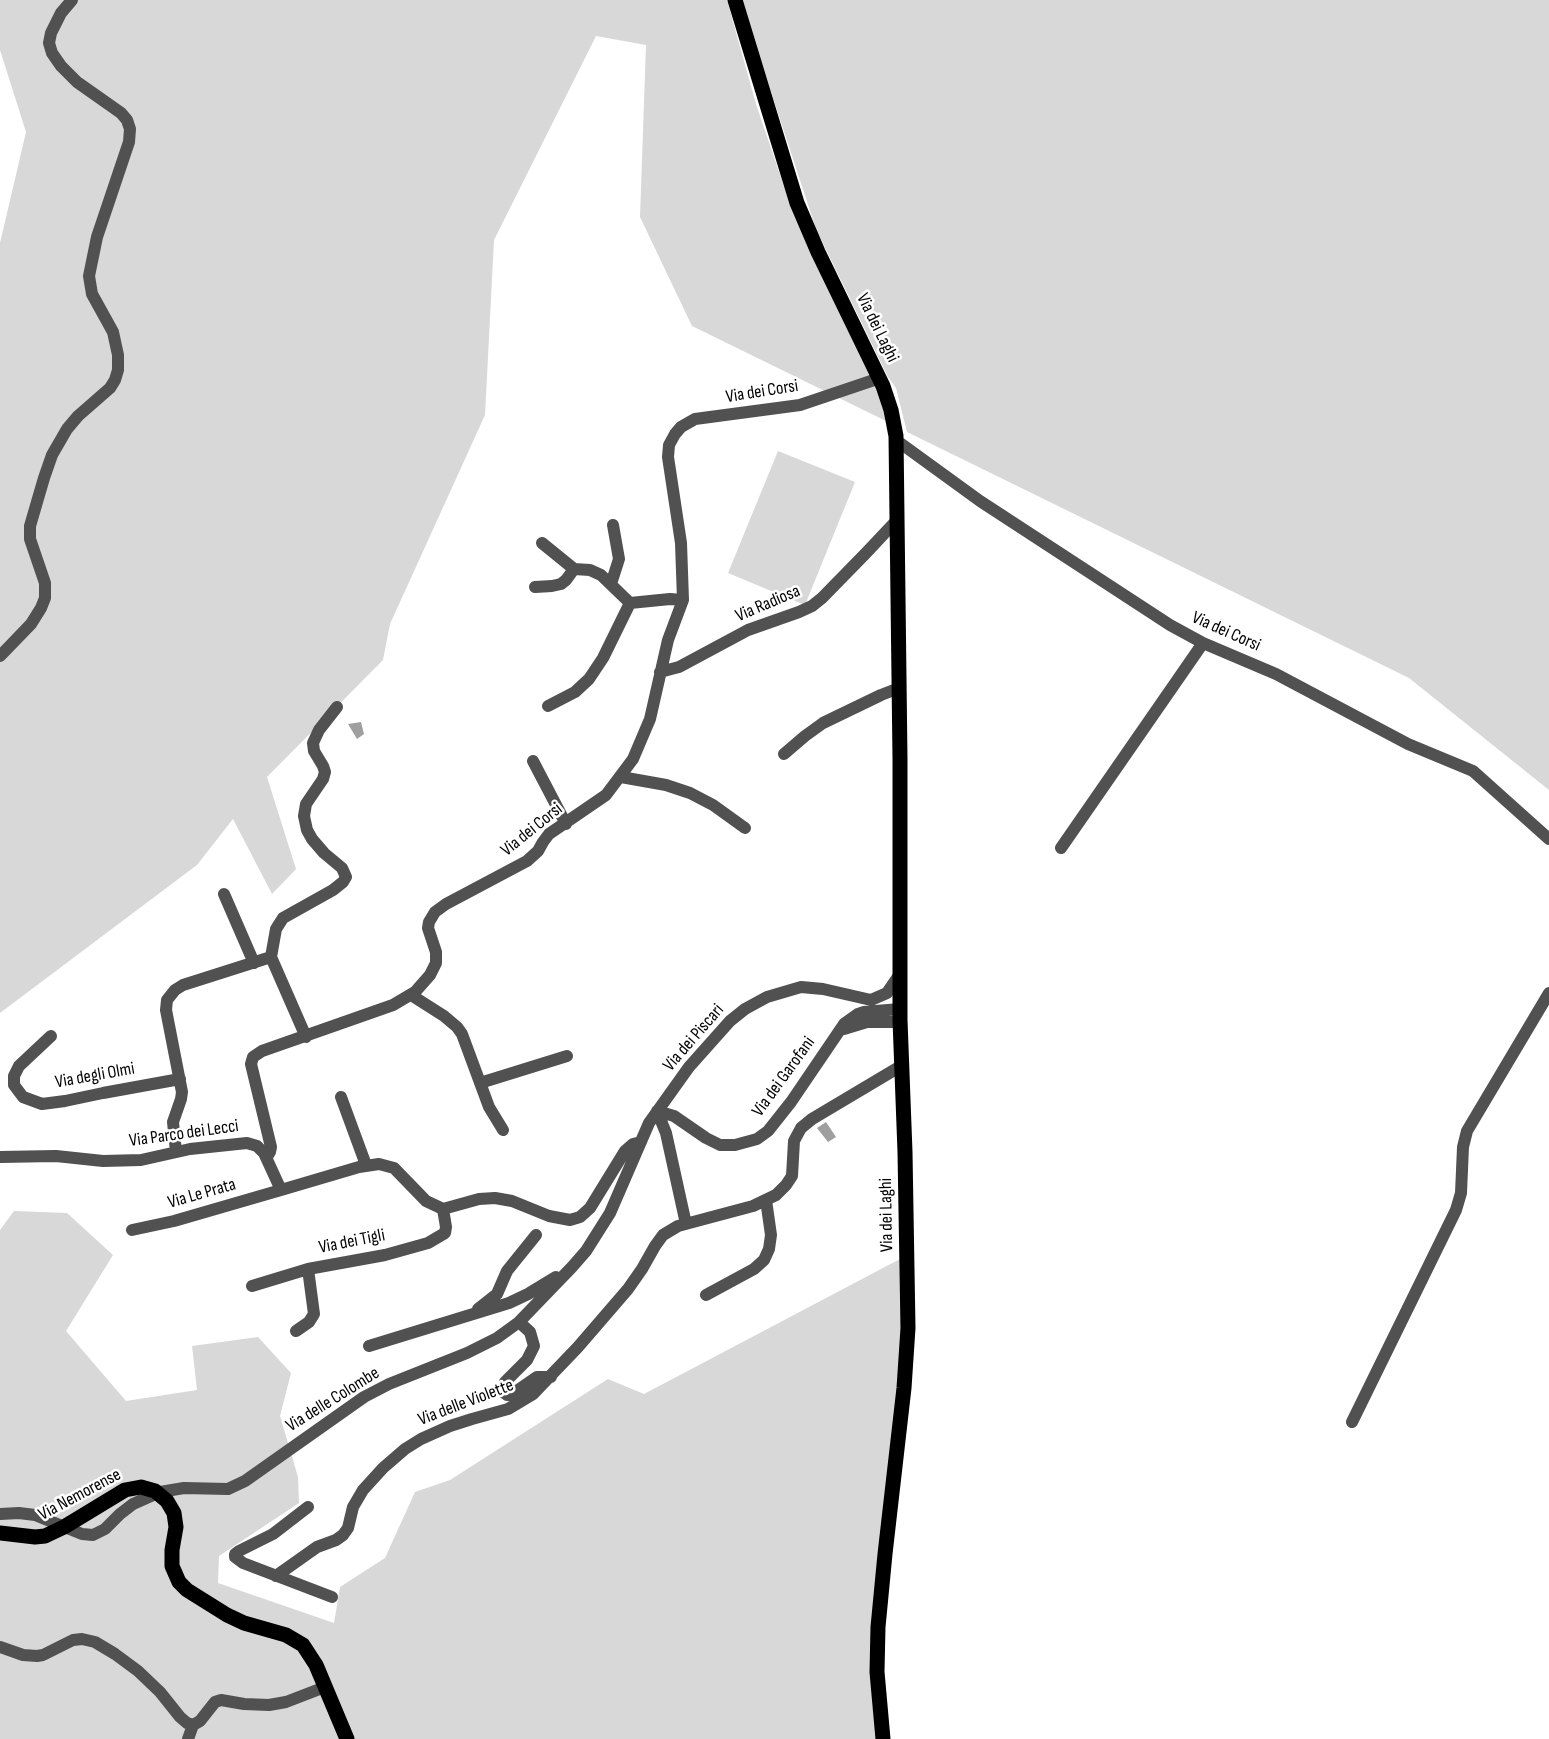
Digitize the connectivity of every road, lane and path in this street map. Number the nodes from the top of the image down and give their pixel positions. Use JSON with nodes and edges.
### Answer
{"nodes":[{"id":1,"x":735,"y":0,"type":"edge"},
{"id":2,"x":69,"y":4,"type":"edge"},
{"id":3,"x":880,"y":378,"type":"junction"},
{"id":4,"x":896,"y":440,"type":"junction"},
{"id":5,"x":897,"y":520,"type":"junction"},
{"id":6,"x":613,"y":525,"type":"dead end"},
{"id":7,"x":542,"y":543,"type":"dead end"},
{"id":8,"x":574,"y":569,"type":"junction"},
{"id":9,"x":611,"y":584,"type":"junction"},
{"id":10,"x":535,"y":587,"type":"dead end"},
{"id":11,"x":683,"y":600,"type":"junction"},
{"id":12,"x":630,"y":603,"type":"junction"},
{"id":13,"x":1203,"y":643,"type":"junction"},
{"id":14,"x":0,"y":656,"type":"edge"},
{"id":15,"x":660,"y":672,"type":"junction"},
{"id":16,"x":899,"y":688,"type":"junction"},
{"id":17,"x":548,"y":706,"type":"dead end"},
{"id":18,"x":337,"y":707,"type":"dead end"},
{"id":19,"x":784,"y":754,"type":"dead end"},
{"id":20,"x":533,"y":761,"type":"dead end"},
{"id":21,"x":621,"y":777,"type":"junction"},
{"id":22,"x":566,"y":824,"type":"junction"},
{"id":23,"x":745,"y":828,"type":"dead end"},
{"id":24,"x":1549,"y":839,"type":"edge"},
{"id":25,"x":1061,"y":848,"type":"dead end"},
{"id":26,"x":224,"y":894,"type":"dead end"},
{"id":27,"x":271,"y":957,"type":"junction"},
{"id":28,"x":255,"y":963,"type":"junction"},
{"id":29,"x":900,"y":974,"type":"junction"},
{"id":30,"x":1549,"y":993,"type":"edge"},
{"id":31,"x":411,"y":995,"type":"junction"},
{"id":32,"x":871,"y":1000,"type":"junction"},
{"id":33,"x":900,"y":1011,"type":"junction"},
{"id":34,"x":51,"y":1036,"type":"dead end"},
{"id":35,"x":306,"y":1037,"type":"junction"},
{"id":36,"x":567,"y":1056,"type":"dead end"},
{"id":37,"x":901,"y":1066,"type":"junction"},
{"id":38,"x":180,"y":1079,"type":"junction"},
{"id":39,"x":480,"y":1083,"type":"junction"},
{"id":40,"x":341,"y":1097,"type":"dead end"},
{"id":41,"x":657,"y":1111,"type":"junction"},
{"id":42,"x":504,"y":1130,"type":"dead end"},
{"id":43,"x":641,"y":1142,"type":"junction"},
{"id":44,"x":177,"y":1152,"type":"junction"},
{"id":45,"x":0,"y":1157,"type":"edge"},
{"id":46,"x":267,"y":1157,"type":"junction"},
{"id":47,"x":366,"y":1165,"type":"junction"},
{"id":48,"x":280,"y":1190,"type":"junction"},
{"id":49,"x":765,"y":1200,"type":"junction"},
{"id":50,"x":443,"y":1209,"type":"junction"},
{"id":51,"x":686,"y":1224,"type":"junction"},
{"id":52,"x":132,"y":1230,"type":"dead end"},
{"id":53,"x":536,"y":1235,"type":"dead end"},
{"id":54,"x":572,"y":1267,"type":"junction"},
{"id":55,"x":308,"y":1269,"type":"junction"},
{"id":56,"x":252,"y":1286,"type":"dead end"},
{"id":57,"x":501,"y":1286,"type":"junction"},
{"id":58,"x":706,"y":1295,"type":"dead end"},
{"id":59,"x":516,"y":1300,"type":"junction"},
{"id":60,"x":470,"y":1315,"type":"junction"},
{"id":61,"x":519,"y":1322,"type":"junction"},
{"id":62,"x":296,"y":1331,"type":"dead end"},
{"id":63,"x":369,"y":1346,"type":"dead end"},
{"id":64,"x":551,"y":1377,"type":"junction"},
{"id":65,"x":1352,"y":1422,"type":"dead end"},
{"id":66,"x":308,"y":1507,"type":"dead end"},
{"id":67,"x":0,"y":1514,"type":"edge"},
{"id":68,"x":0,"y":1533,"type":"edge"},
{"id":69,"x":276,"y":1576,"type":"junction"},
{"id":70,"x":332,"y":1597,"type":"dead end"},
{"id":71,"x":0,"y":1647,"type":"edge"},
{"id":72,"x":325,"y":1687,"type":"junction"},
{"id":73,"x":193,"y":1725,"type":"junction"},
{"id":74,"x":188,"y":1739,"type":"edge"},
{"id":75,"x":347,"y":1739,"type":"edge"},
{"id":76,"x":884,"y":1739,"type":"edge"}],
"edges":[{"from":1,"to":3,"type":"main road","name":"Via dei Laghi"},
{"from":2,"to":14,"type":"street"},
{"from":3,"to":4,"type":"main road","name":"Via dei Laghi"},
{"from":3,"to":11,"type":"street","name":"Via dei Corsi"},
{"from":4,"to":5,"type":"main road","name":"Via dei Laghi"},
{"from":4,"to":13,"type":"street","name":"Via dei Corsi"},
{"from":5,"to":15,"type":"street","name":"Via Radiosa"},
{"from":5,"to":16,"type":"main road","name":"Via dei Laghi"},
{"from":6,"to":9,"type":"street"},
{"from":7,"to":8,"type":"street"},
{"from":8,"to":9,"type":"street"},
{"from":8,"to":10,"type":"street"},
{"from":9,"to":12,"type":"street"},
{"from":11,"to":12,"type":"street"},
{"from":11,"to":15,"type":"street","name":"Via dei Corsi"},
{"from":12,"to":17,"type":"street"},
{"from":13,"to":24,"type":"street","name":"Via dei Corsi"},
{"from":13,"to":25,"type":"street"},
{"from":15,"to":21,"type":"street","name":"Via dei Corsi"},
{"from":16,"to":19,"type":"street"},
{"from":16,"to":29,"type":"main road","name":"Via dei Laghi"},
{"from":18,"to":27,"type":"street"},
{"from":20,"to":22,"type":"street"},
{"from":21,"to":22,"type":"street","name":"Via dei Corsi"},
{"from":21,"to":23,"type":"street"},
{"from":22,"to":31,"type":"street","name":"Via dei Corsi"},
{"from":26,"to":28,"type":"street"},
{"from":27,"to":28,"type":"street"},
{"from":27,"to":35,"type":"street"},
{"from":28,"to":38,"type":"street"},
{"from":29,"to":32,"type":"street"},
{"from":29,"to":33,"type":"main road","name":"Via dei Laghi"},
{"from":30,"to":65,"type":"street"},
{"from":31,"to":35,"type":"street","name":"Via dei Corsi"},
{"from":31,"to":39,"type":"street"},
{"from":32,"to":33,"type":"street","name":"Via dei Piscari"},
{"from":32,"to":41,"type":"street","name":"Via dei Piscari"},
{"from":33,"to":37,"type":"main road","name":"Via dei Laghi"},
{"from":33,"to":41,"type":"street","name":"Via dei Garofani"},
{"from":34,"to":38,"type":"street","name":"Via degli Olmi"},
{"from":35,"to":46,"type":"street","name":"Via dei Corsi"},
{"from":36,"to":39,"type":"street"},
{"from":37,"to":49,"type":"street","name":"Via delle Violette"},
{"from":37,"to":76,"type":"main road","name":"Via dei Laghi"},
{"from":38,"to":44,"type":"street"},
{"from":39,"to":42,"type":"street"},
{"from":40,"to":47,"type":"street"},
{"from":41,"to":43,"type":"street","name":"Via delle Colombe"},
{"from":41,"to":51,"type":"street"},
{"from":43,"to":50,"type":"street"},
{"from":43,"to":54,"type":"street","name":"Via delle Colombe"},
{"from":44,"to":45,"type":"street","name":"Via Parco dei Lecci"},
{"from":44,"to":46,"type":"street","name":"Via Parco dei Lecci"},
{"from":46,"to":48,"type":"street"},
{"from":47,"to":48,"type":"street"},
{"from":47,"to":50,"type":"street"},
{"from":48,"to":52,"type":"street","name":"Via Le Prata"},
{"from":49,"to":51,"type":"street","name":"Via delle Violette"},
{"from":49,"to":58,"type":"street"},
{"from":50,"to":55,"type":"street","name":"Via dei Tigli"},
{"from":51,"to":64,"type":"street","name":"Via delle Violette"},
{"from":53,"to":57,"type":"street"},
{"from":54,"to":59,"type":"street"},
{"from":54,"to":61,"type":"street","name":"Via delle Colombe"},
{"from":55,"to":56,"type":"street"},
{"from":55,"to":62,"type":"street","name":"Via dei Tigli"},
{"from":57,"to":59,"type":"street"},
{"from":57,"to":60,"type":"street"},
{"from":59,"to":60,"type":"street"},
{"from":60,"to":63,"type":"street"},
{"from":61,"to":64,"type":"street"},
{"from":61,"to":67,"type":"street","name":"Via delle Colombe"},
{"from":64,"to":69,"type":"street","name":"Via delle Violette"},
{"from":66,"to":69,"type":"street"},
{"from":68,"to":72,"type":"main road","name":"Via Nemorense"},
{"from":69,"to":70,"type":"street"},
{"from":71,"to":73,"type":"street"},
{"from":72,"to":73,"type":"street"},
{"from":72,"to":75,"type":"main road","name":"Via Nemorense"},
{"from":73,"to":74,"type":"street"}]}
